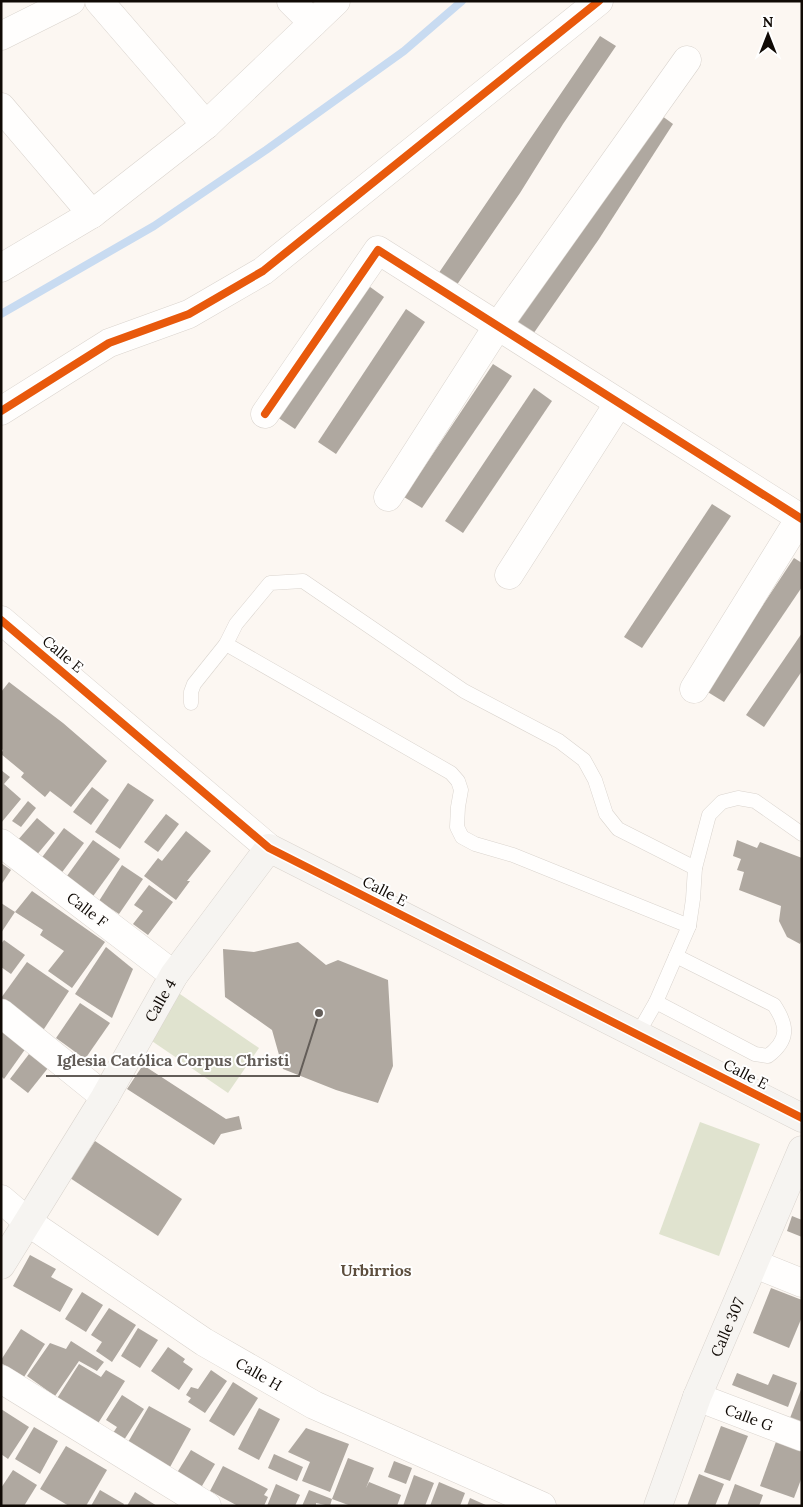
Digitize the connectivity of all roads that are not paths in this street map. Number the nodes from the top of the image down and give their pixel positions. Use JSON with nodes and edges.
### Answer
{"nodes":[{"id":1,"x":72,"y":1,"type":"edge"},
{"id":2,"x":99,"y":1,"type":"edge"},
{"id":3,"x":291,"y":1,"type":"edge"},
{"id":4,"x":336,"y":1,"type":"edge"},
{"id":5,"x":599,"y":1,"type":"edge"},
{"id":6,"x":313,"y":23,"type":"junction"},
{"id":7,"x":1,"y":36,"type":"edge"},
{"id":8,"x":687,"y":60,"type":"dead end"},
{"id":9,"x":1,"y":107,"type":"edge"},
{"id":10,"x":206,"y":125,"type":"junction"},
{"id":11,"x":92,"y":214,"type":"junction"},
{"id":12,"x":1,"y":268,"type":"edge"},
{"id":13,"x":497,"y":327,"type":"junction"},
{"id":14,"x":618,"y":404,"type":"junction"},
{"id":15,"x":1,"y":411,"type":"edge"},
{"id":16,"x":265,"y":414,"type":"dead end"},
{"id":17,"x":388,"y":497,"type":"dead end"},
{"id":18,"x":801,"y":519,"type":"edge"},
{"id":19,"x":509,"y":575,"type":"dead end"},
{"id":20,"x":1,"y":620,"type":"edge"},
{"id":21,"x":226,"y":644,"type":"junction"},
{"id":22,"x":694,"y":689,"type":"dead end"},
{"id":23,"x":191,"y":703,"type":"dead end"},
{"id":24,"x":802,"y":834,"type":"edge"},
{"id":25,"x":1,"y":843,"type":"edge"},
{"id":26,"x":269,"y":848,"type":"junction"},
{"id":27,"x":695,"y":868,"type":"junction"},
{"id":28,"x":689,"y":926,"type":"junction"},
{"id":29,"x":676,"y":956,"type":"junction"},
{"id":30,"x":174,"y":975,"type":"junction"},
{"id":31,"x":656,"y":1002,"type":"junction"},
{"id":32,"x":1,"y":1013,"type":"edge"},
{"id":33,"x":638,"y":1035,"type":"junction"},
{"id":34,"x":105,"y":1097,"type":"junction"},
{"id":35,"x":802,"y":1118,"type":"edge"},
{"id":36,"x":802,"y":1150,"type":"edge"},
{"id":37,"x":1,"y":1199,"type":"edge"},
{"id":38,"x":28,"y":1222,"type":"junction"},
{"id":39,"x":755,"y":1264,"type":"junction"},
{"id":40,"x":1,"y":1265,"type":"edge"},
{"id":41,"x":802,"y":1283,"type":"edge"},
{"id":42,"x":1,"y":1379,"type":"edge"},
{"id":43,"x":697,"y":1397,"type":"junction"},
{"id":44,"x":802,"y":1437,"type":"edge"},
{"id":45,"x":207,"y":1506,"type":"edge"},
{"id":46,"x":542,"y":1506,"type":"edge"},
{"id":47,"x":658,"y":1506,"type":"edge"}],
"edges":[{"from":1,"to":7,"type":"street"},
{"from":2,"to":10,"type":"street"},
{"from":3,"to":6,"type":"street"},
{"from":4,"to":6,"type":"street"},
{"from":5,"to":15,"type":"street"},
{"from":6,"to":10,"type":"street"},
{"from":8,"to":13,"type":"street"},
{"from":9,"to":11,"type":"street"},
{"from":10,"to":11,"type":"street"},
{"from":11,"to":12,"type":"street"},
{"from":13,"to":14,"type":"street"},
{"from":13,"to":16,"type":"street"},
{"from":13,"to":17,"type":"street"},
{"from":14,"to":18,"type":"street"},
{"from":14,"to":19,"type":"street"},
{"from":18,"to":22,"type":"street"},
{"from":20,"to":26,"type":"street","name":"Calle E"},
{"from":21,"to":23,"type":"lane"},
{"from":21,"to":27,"type":"lane"},
{"from":21,"to":28,"type":"lane"},
{"from":24,"to":27,"type":"lane"},
{"from":25,"to":30,"type":"street","name":"Calle F"},
{"from":26,"to":30,"type":"street","name":"Calle 4"},
{"from":26,"to":33,"type":"street","name":"Calle E"},
{"from":27,"to":28,"type":"lane"},
{"from":28,"to":29,"type":"lane"},
{"from":29,"to":31,"type":"lane"},
{"from":29,"to":31,"type":"lane"},
{"from":30,"to":34,"type":"street","name":"Calle 4"},
{"from":31,"to":33,"type":"lane"},
{"from":32,"to":34,"type":"street"},
{"from":33,"to":35,"type":"street","name":"Calle E"},
{"from":34,"to":38,"type":"street","name":"Calle 4"},
{"from":36,"to":39,"type":"street","name":"Calle 307"},
{"from":37,"to":38,"type":"street","name":"Calle H"},
{"from":38,"to":40,"type":"street","name":"Calle 4"},
{"from":38,"to":46,"type":"street","name":"Calle H"},
{"from":39,"to":41,"type":"street"},
{"from":39,"to":43,"type":"street","name":"Calle 307"},
{"from":42,"to":45,"type":"street"},
{"from":43,"to":44,"type":"street","name":"Calle G"},
{"from":43,"to":47,"type":"street","name":"Calle 307"}]}
